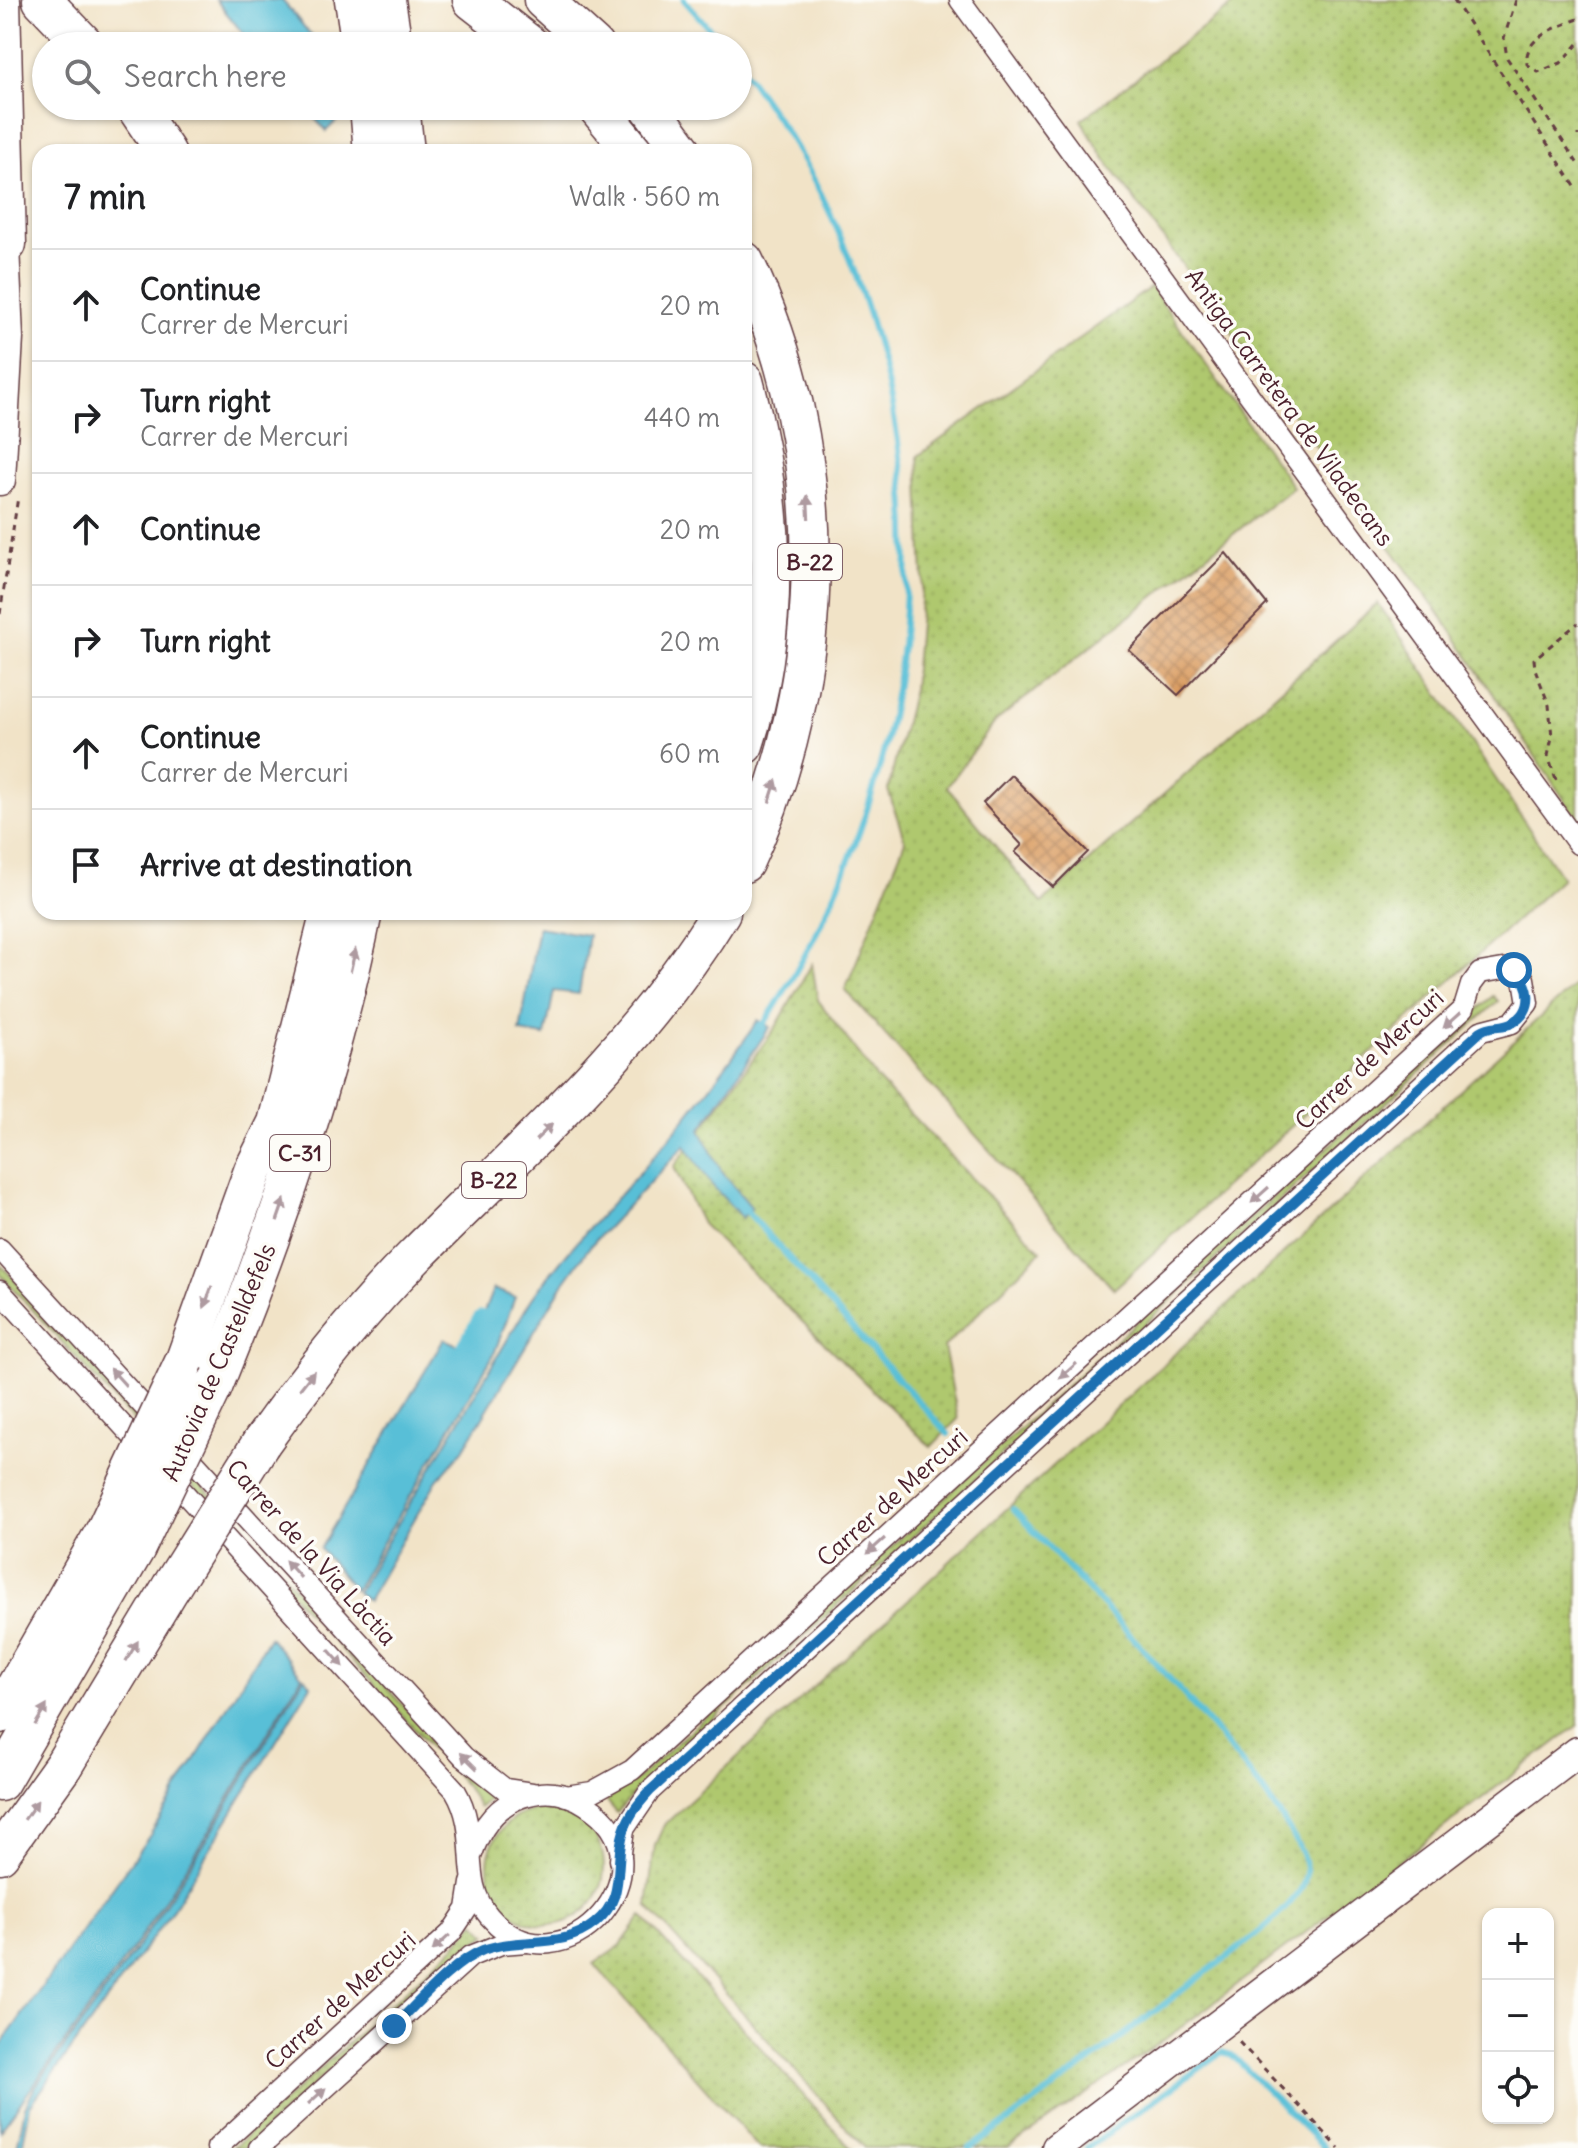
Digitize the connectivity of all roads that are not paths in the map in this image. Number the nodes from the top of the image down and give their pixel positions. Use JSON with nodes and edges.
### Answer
{"nodes":[{"id":1,"x":1,"y":0,"type":"edge"},
{"id":2,"x":42,"y":0,"type":"edge"},
{"id":3,"x":354,"y":0,"type":"edge"},
{"id":4,"x":386,"y":0,"type":"edge"},
{"id":5,"x":472,"y":0,"type":"edge"},
{"id":6,"x":543,"y":0,"type":"edge"},
{"id":7,"x":960,"y":0,"type":"edge"},
{"id":8,"x":73,"y":32,"type":"edge"},
{"id":9,"x":359,"y":32,"type":"edge"},
{"id":10,"x":391,"y":32,"type":"edge"},
{"id":11,"x":513,"y":32,"type":"edge"},
{"id":12,"x":578,"y":32,"type":"edge"},
{"id":13,"x":144,"y":120,"type":"edge"},
{"id":14,"x":370,"y":120,"type":"edge"},
{"id":15,"x":402,"y":120,"type":"edge"},
{"id":16,"x":608,"y":120,"type":"edge"},
{"id":17,"x":659,"y":120,"type":"edge"},
{"id":18,"x":161,"y":144,"type":"edge"},
{"id":19,"x":372,"y":144,"type":"edge"},
{"id":20,"x":404,"y":144,"type":"edge"},
{"id":21,"x":627,"y":144,"type":"edge"},
{"id":22,"x":677,"y":144,"type":"edge"},
{"id":23,"x":0,"y":200,"type":"edge"},
{"id":24,"x":7,"y":244,"type":"junction"},
{"id":25,"x":752,"y":280,"type":"edge"},
{"id":26,"x":752,"y":419,"type":"edge"},
{"id":27,"x":0,"y":480,"type":"edge"},
{"id":28,"x":752,"y":710,"type":"edge"},
{"id":29,"x":1578,"y":844,"type":"edge"},
{"id":30,"x":752,"y":845,"type":"edge"},
{"id":31,"x":305,"y":920,"type":"edge"},
{"id":32,"x":328,"y":920,"type":"edge"},
{"id":33,"x":361,"y":920,"type":"edge"},
{"id":34,"x":716,"y":920,"type":"edge"},
{"id":35,"x":253,"y":1171,"type":"junction"},
{"id":36,"x":0,"y":1249,"type":"edge"},
{"id":37,"x":0,"y":1291,"type":"edge"},
{"id":38,"x":121,"y":1539,"type":"junction"},
{"id":39,"x":0,"y":1714,"type":"edge"},
{"id":40,"x":1578,"y":1752,"type":"edge"},
{"id":41,"x":0,"y":1782,"type":"edge"},
{"id":42,"x":536,"y":1793,"type":"junction"},
{"id":43,"x":566,"y":1796,"type":"junction"},
{"id":44,"x":0,"y":1854,"type":"edge"},
{"id":45,"x":472,"y":1854,"type":"junction"},
{"id":46,"x":620,"y":1860,"type":"junction"},
{"id":47,"x":471,"y":1875,"type":"junction"},
{"id":48,"x":533,"y":1942,"type":"junction"},
{"id":49,"x":217,"y":2148,"type":"edge"},
{"id":50,"x":259,"y":2148,"type":"edge"},
{"id":51,"x":1057,"y":2148,"type":"edge"}],
"edges":[{"from":1,"to":24,"type":"highway"},
{"from":2,"to":8,"type":"highway"},
{"from":3,"to":9,"type":"highway"},
{"from":4,"to":10,"type":"highway"},
{"from":5,"to":11,"type":"highway"},
{"from":6,"to":12,"type":"highway"},
{"from":7,"to":29,"type":"street","name":"Antiga Carretera de Viladecans"},
{"from":13,"to":18,"type":"highway"},
{"from":14,"to":19,"type":"highway"},
{"from":15,"to":20,"type":"highway"},
{"from":16,"to":21,"type":"highway"},
{"from":17,"to":22,"type":"highway"},
{"from":23,"to":24,"type":"main road"},
{"from":24,"to":27,"type":"main road"},
{"from":30,"to":25,"type":"highway","number":"B-22","one_way":true},
{"from":26,"to":28,"type":"highway"},
{"from":31,"to":35,"type":"highway"},
{"from":32,"to":35,"type":"highway","name":"Autovia de Castelldefels","number":"C-31"},
{"from":38,"to":33,"type":"highway","name":"Autovia de Castelldefels","number":"C-31","one_way":true,"bridge":true},
{"from":44,"to":34,"type":"highway","number":"B-22","one_way":true,"bridge":true},
{"from":35,"to":38,"type":"highway","name":"Autovia de Castelldefels","number":"C-31","one_way":true,"bridge":true},
{"from":42,"to":36,"type":"street","name":"Carrer de la Via Làctia","one_way":true},
{"from":37,"to":45,"type":"street","one_way":true},
{"from":38,"to":39,"type":"highway","number":"C-31"},
{"from":41,"to":38,"type":"highway","name":"Autovia de Castelldefels","number":"C-31","one_way":true},
{"from":40,"to":51,"type":"main road"},
{"from":42,"to":43,"type":"street"},
{"from":42,"to":45,"type":"street"},
{"from":43,"to":46,"type":"street"},
{"from":46,"to":43,"type":"street","name":"Carrer de Mercuri","one_way":true},
{"from":45,"to":47,"type":"street"},
{"from":46,"to":48,"type":"street"},
{"from":47,"to":48,"type":"street"},
{"from":47,"to":49,"type":"street","name":"Carrer de Mercuri","one_way":true},
{"from":50,"to":48,"type":"street","one_way":true}]}
